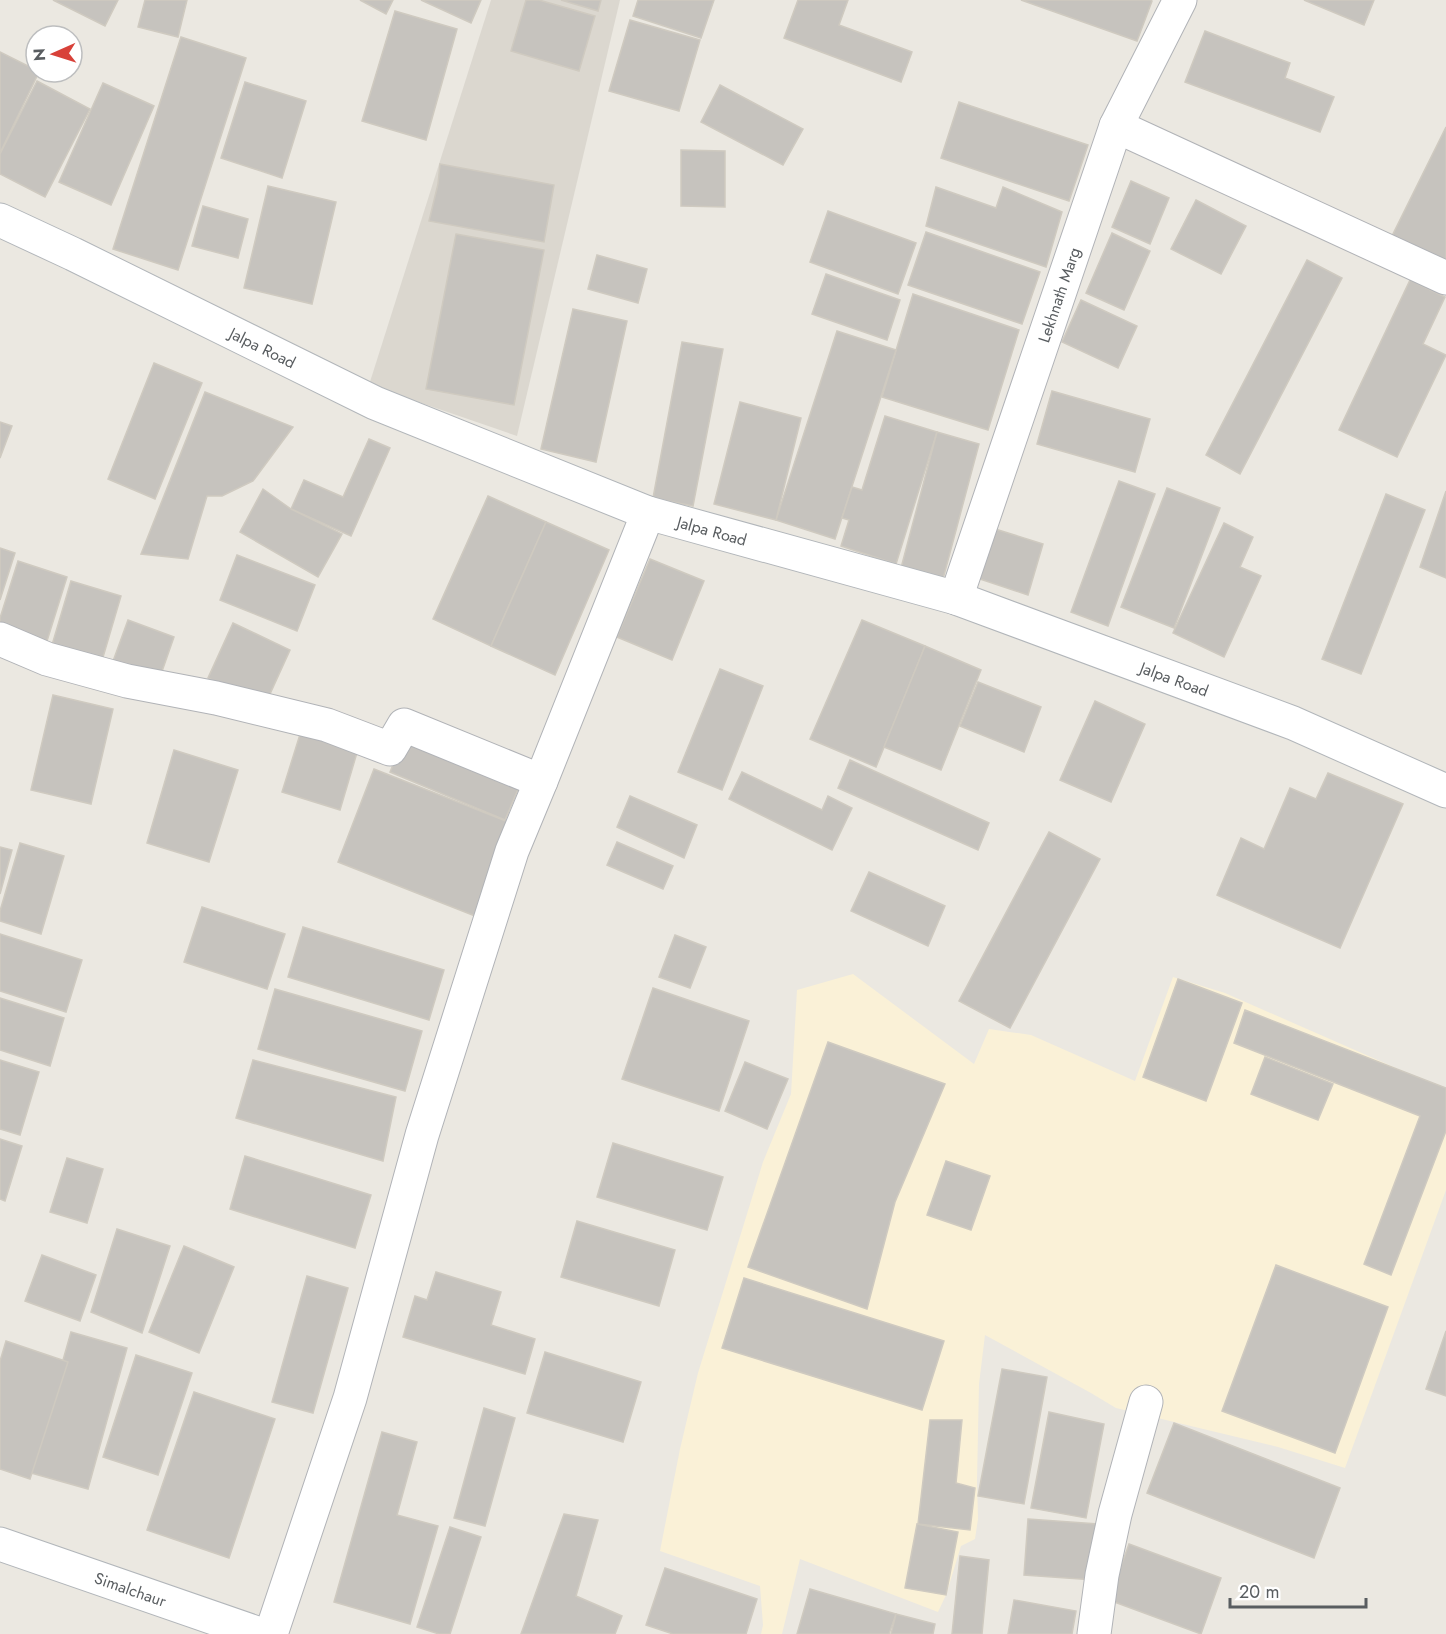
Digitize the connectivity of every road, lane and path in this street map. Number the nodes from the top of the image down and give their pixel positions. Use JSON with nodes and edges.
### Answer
{"nodes":[{"id":1,"x":1180,"y":0,"type":"edge"},
{"id":2,"x":1116,"y":126,"type":"junction"},
{"id":3,"x":0,"y":220,"type":"edge"},
{"id":4,"x":1446,"y":278,"type":"edge"},
{"id":5,"x":648,"y":513,"type":"junction"},
{"id":6,"x":956,"y":598,"type":"junction"},
{"id":7,"x":0,"y":639,"type":"edge"},
{"id":8,"x":541,"y":781,"type":"junction"},
{"id":9,"x":1446,"y":791,"type":"edge"},
{"id":10,"x":1146,"y":1402,"type":"dead end"},
{"id":11,"x":0,"y":1544,"type":"edge"},
{"id":12,"x":260,"y":1634,"type":"edge"},
{"id":13,"x":271,"y":1634,"type":"edge"},
{"id":14,"x":1094,"y":1634,"type":"edge"}],
"edges":[{"from":1,"to":2,"type":"street","name":"Lekhnath Marg"},
{"from":2,"to":4,"type":"street"},
{"from":2,"to":6,"type":"street","name":"Lekhnath Marg"},
{"from":3,"to":5,"type":"street","name":"Jalpa Road"},
{"from":5,"to":6,"type":"street","name":"Jalpa Road"},
{"from":5,"to":8,"type":"street"},
{"from":6,"to":9,"type":"street","name":"Jalpa Road"},
{"from":7,"to":8,"type":"street"},
{"from":8,"to":13,"type":"street"},
{"from":10,"to":14,"type":"street"},
{"from":11,"to":12,"type":"street","name":"Simalchaur"}]}
